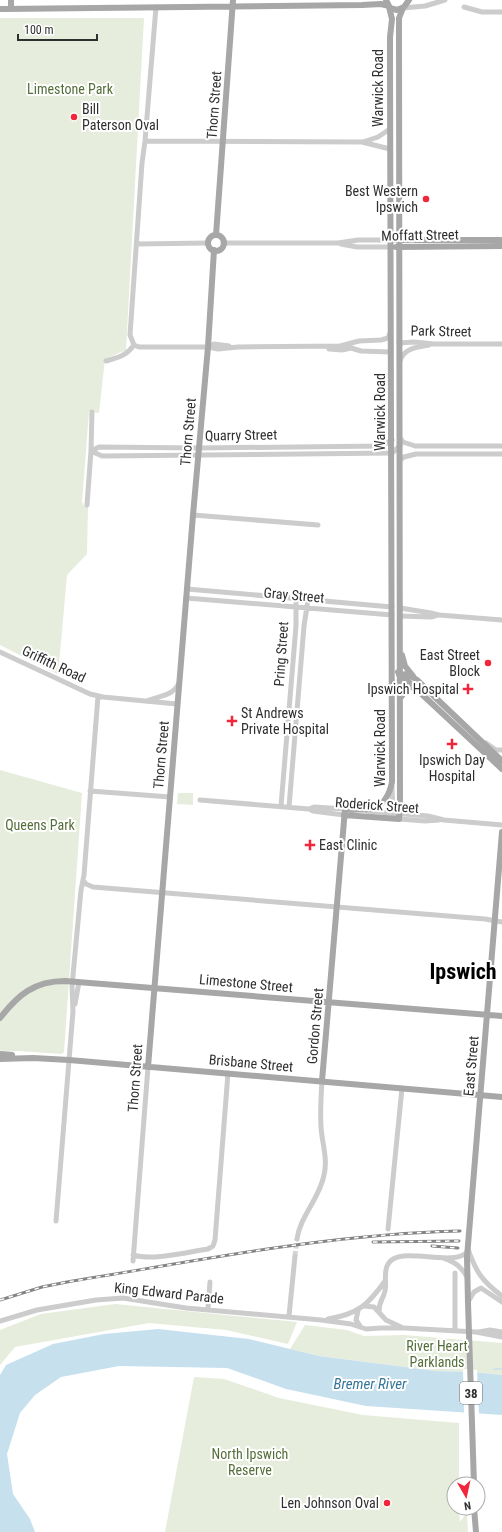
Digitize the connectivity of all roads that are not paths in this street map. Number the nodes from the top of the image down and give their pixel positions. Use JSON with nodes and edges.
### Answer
{"nodes":[{"id":1,"x":11,"y":0,"type":"edge"},
{"id":2,"x":409,"y":0,"type":"edge"},
{"id":3,"x":446,"y":0,"type":"edge"},
{"id":4,"x":430,"y":2,"type":"edge"},
{"id":5,"x":233,"y":3,"type":"edge"},
{"id":6,"x":266,"y":3,"type":"edge"},
{"id":7,"x":388,"y":4,"type":"edge"},
{"id":8,"x":464,"y":7,"type":"dead end"},
{"id":9,"x":156,"y":8,"type":"junction"},
{"id":10,"x":403,"y":8,"type":"junction"},
{"id":11,"x":0,"y":9,"type":"edge"},
{"id":12,"x":11,"y":9,"type":"junction"},
{"id":13,"x":502,"y":12,"type":"edge"},
{"id":14,"x":390,"y":129,"type":"junction"},
{"id":15,"x":145,"y":140,"type":"junction"},
{"id":16,"x":224,"y":141,"type":"junction"},
{"id":17,"x":362,"y":142,"type":"junction"},
{"id":18,"x":390,"y":149,"type":"junction"},
{"id":19,"x":216,"y":235,"type":"junction"},
{"id":20,"x":390,"y":240,"type":"junction"},
{"id":21,"x":502,"y":240,"type":"edge"},
{"id":22,"x":208,"y":243,"type":"junction"},
{"id":23,"x":223,"y":243,"type":"junction"},
{"id":24,"x":338,"y":243,"type":"junction"},
{"id":25,"x":399,"y":243,"type":"junction"},
{"id":26,"x":138,"y":244,"type":"junction"},
{"id":27,"x":502,"y":246,"type":"edge"},
{"id":28,"x":391,"y":247,"type":"junction"},
{"id":29,"x":214,"y":250,"type":"junction"},
{"id":30,"x":391,"y":332,"type":"junction"},
{"id":31,"x":383,"y":340,"type":"junction"},
{"id":32,"x":357,"y":341,"type":"junction"},
{"id":33,"x":399,"y":343,"type":"junction"},
{"id":34,"x":434,"y":344,"type":"junction"},
{"id":35,"x":502,"y":344,"type":"edge"},
{"id":36,"x":134,"y":345,"type":"junction"},
{"id":37,"x":208,"y":346,"type":"junction"},
{"id":38,"x":312,"y":346,"type":"junction"},
{"id":39,"x":357,"y":350,"type":"junction"},
{"id":40,"x":383,"y":351,"type":"junction"},
{"id":41,"x":391,"y":352,"type":"junction"},
{"id":42,"x":106,"y":361,"type":"dead end"},
{"id":43,"x":400,"y":363,"type":"junction"},
{"id":44,"x":92,"y":412,"type":"dead end"},
{"id":45,"x":400,"y":438,"type":"junction"},
{"id":46,"x":392,"y":440,"type":"junction"},
{"id":47,"x":294,"y":446,"type":"junction"},
{"id":48,"x":350,"y":446,"type":"junction"},
{"id":49,"x":400,"y":446,"type":"junction"},
{"id":50,"x":502,"y":446,"type":"edge"},
{"id":51,"x":199,"y":448,"type":"junction"},
{"id":52,"x":91,"y":451,"type":"junction"},
{"id":53,"x":350,"y":453,"type":"junction"},
{"id":54,"x":294,"y":454,"type":"junction"},
{"id":55,"x":392,"y":454,"type":"junction"},
{"id":56,"x":502,"y":454,"type":"edge"},
{"id":57,"x":198,"y":455,"type":"junction"},
{"id":58,"x":400,"y":460,"type":"junction"},
{"id":59,"x":86,"y":506,"type":"dead end"},
{"id":60,"x":193,"y":515,"type":"junction"},
{"id":61,"x":318,"y":525,"type":"dead end"},
{"id":62,"x":187,"y":589,"type":"junction"},
{"id":63,"x":186,"y":598,"type":"junction"},
{"id":64,"x":296,"y":599,"type":"junction"},
{"id":65,"x":308,"y":600,"type":"junction"},
{"id":66,"x":371,"y":605,"type":"junction"},
{"id":67,"x":295,"y":607,"type":"junction"},
{"id":68,"x":392,"y":607,"type":"junction"},
{"id":69,"x":307,"y":608,"type":"junction"},
{"id":70,"x":400,"y":608,"type":"junction"},
{"id":71,"x":370,"y":613,"type":"junction"},
{"id":72,"x":392,"y":615,"type":"junction"},
{"id":73,"x":439,"y":615,"type":"junction"},
{"id":74,"x":502,"y":615,"type":"edge"},
{"id":75,"x":400,"y":616,"type":"junction"},
{"id":76,"x":502,"y":620,"type":"edge"},
{"id":77,"x":401,"y":647,"type":"junction"},
{"id":78,"x":0,"y":652,"type":"edge"},
{"id":79,"x":392,"y":658,"type":"junction"},
{"id":80,"x":400,"y":674,"type":"junction"},
{"id":81,"x":417,"y":680,"type":"junction"},
{"id":82,"x":179,"y":682,"type":"junction"},
{"id":83,"x":392,"y":684,"type":"junction"},
{"id":84,"x":419,"y":691,"type":"junction"},
{"id":85,"x":98,"y":696,"type":"junction"},
{"id":86,"x":401,"y":698,"type":"junction"},
{"id":87,"x":147,"y":701,"type":"junction"},
{"id":88,"x":177,"y":704,"type":"junction"},
{"id":89,"x":483,"y":742,"type":"junction"},
{"id":90,"x":502,"y":750,"type":"edge"},
{"id":91,"x":392,"y":761,"type":"junction"},
{"id":92,"x":502,"y":761,"type":"edge"},
{"id":93,"x":401,"y":762,"type":"junction"},
{"id":94,"x":502,"y":769,"type":"edge"},
{"id":95,"x":392,"y":782,"type":"junction"},
{"id":96,"x":90,"y":791,"type":"junction"},
{"id":97,"x":170,"y":797,"type":"junction"},
{"id":98,"x":200,"y":800,"type":"dead end"},
{"id":99,"x":281,"y":806,"type":"junction"},
{"id":100,"x":289,"y":807,"type":"junction"},
{"id":101,"x":362,"y":810,"type":"junction"},
{"id":102,"x":344,"y":812,"type":"junction"},
{"id":103,"x":393,"y":816,"type":"junction"},
{"id":104,"x":400,"y":816,"type":"junction"},
{"id":105,"x":502,"y":825,"type":"edge"},
{"id":106,"x":502,"y":832,"type":"edge"},
{"id":107,"x":83,"y":880,"type":"junction"},
{"id":108,"x":162,"y":893,"type":"junction"},
{"id":109,"x":336,"y":907,"type":"junction"},
{"id":110,"x":495,"y":921,"type":"junction"},
{"id":111,"x":502,"y":922,"type":"edge"},
{"id":112,"x":76,"y":982,"type":"junction"},
{"id":113,"x":154,"y":988,"type":"junction"},
{"id":114,"x":329,"y":1002,"type":"junction"},
{"id":115,"x":487,"y":1015,"type":"junction"},
{"id":116,"x":502,"y":1016,"type":"edge"},
{"id":117,"x":0,"y":1018,"type":"edge"},
{"id":118,"x":0,"y":1054,"type":"edge"},
{"id":119,"x":33,"y":1058,"type":"junction"},
{"id":120,"x":0,"y":1060,"type":"edge"},
{"id":121,"x":69,"y":1060,"type":"junction"},
{"id":122,"x":148,"y":1067,"type":"junction"},
{"id":123,"x":228,"y":1073,"type":"junction"},
{"id":124,"x":322,"y":1081,"type":"junction"},
{"id":125,"x":402,"y":1088,"type":"junction"},
{"id":126,"x":481,"y":1095,"type":"junction"},
{"id":127,"x":502,"y":1097,"type":"edge"},
{"id":128,"x":56,"y":1221,"type":"dead end"},
{"id":129,"x":388,"y":1229,"type":"dead end"},
{"id":130,"x":297,"y":1240,"type":"tunnel mouth"},
{"id":131,"x":468,"y":1250,"type":"junction"},
{"id":132,"x":133,"y":1255,"type":"junction"},
{"id":133,"x":295,"y":1256,"type":"tunnel mouth"},
{"id":134,"x":442,"y":1258,"type":"junction"},
{"id":135,"x":133,"y":1261,"type":"dead end"},
{"id":136,"x":455,"y":1273,"type":"dead end"},
{"id":137,"x":467,"y":1277,"type":"junction"},
{"id":138,"x":385,"y":1281,"type":"junction"},
{"id":139,"x":210,"y":1282,"type":"dead end"},
{"id":140,"x":502,"y":1296,"type":"edge"},
{"id":141,"x":502,"y":1302,"type":"edge"},
{"id":142,"x":468,"y":1303,"type":"junction"},
{"id":143,"x":364,"y":1306,"type":"junction"},
{"id":144,"x":208,"y":1309,"type":"junction"},
{"id":145,"x":358,"y":1310,"type":"junction"},
{"id":146,"x":379,"y":1313,"type":"junction"},
{"id":147,"x":289,"y":1316,"type":"junction"},
{"id":148,"x":321,"y":1320,"type":"junction"},
{"id":149,"x":0,"y":1321,"type":"edge"},
{"id":150,"x":360,"y":1326,"type":"junction"},
{"id":151,"x":374,"y":1328,"type":"junction"},
{"id":152,"x":404,"y":1328,"type":"junction"},
{"id":153,"x":455,"y":1331,"type":"junction"},
{"id":154,"x":476,"y":1332,"type":"junction"},
{"id":155,"x":502,"y":1332,"type":"edge"},
{"id":156,"x":502,"y":1337,"type":"edge"},
{"id":157,"x":474,"y":1476,"type":"edge"},
{"id":158,"x":474,"y":1516,"type":"edge"},
{"id":159,"x":475,"y":1532,"type":"edge"}],
"edges":[{"from":1,"to":12,"type":"main road"},
{"from":2,"to":10,"type":"main road"},
{"from":3,"to":4,"type":"street"},
{"from":4,"to":10,"type":"street"},
{"from":5,"to":6,"type":"main road"},
{"from":5,"to":9,"type":"main road"},
{"from":5,"to":16,"type":"main road","name":"Thorn Street"},
{"from":6,"to":7,"type":"main road"},
{"from":7,"to":10,"type":"main road"},
{"from":7,"to":14,"type":"main road","name":"Warwick Road"},
{"from":8,"to":13,"type":"street"},
{"from":9,"to":12,"type":"main road"},
{"from":9,"to":15,"type":"street"},
{"from":10,"to":25,"type":"main road","name":"Warwick Road"},
{"from":11,"to":12,"type":"main road"},
{"from":14,"to":17,"type":"street"},
{"from":14,"to":18,"type":"main road","name":"Warwick Road"},
{"from":15,"to":16,"type":"street"},
{"from":15,"to":26,"type":"street"},
{"from":16,"to":17,"type":"street"},
{"from":16,"to":19,"type":"main road","name":"Thorn Street"},
{"from":17,"to":18,"type":"street"},
{"from":18,"to":20,"type":"main road","name":"Warwick Road"},
{"from":19,"to":22,"type":"main road"},
{"from":19,"to":23,"type":"main road"},
{"from":20,"to":24,"type":"street","name":"Moffatt Street"},
{"from":20,"to":25,"type":"main road","name":"Moffatt Street"},
{"from":20,"to":28,"type":"main road","name":"Warwick Road"},
{"from":21,"to":25,"type":"main road","name":"Moffatt Street"},
{"from":22,"to":26,"type":"street"},
{"from":22,"to":29,"type":"main road"},
{"from":23,"to":24,"type":"street","name":"Moffatt Street"},
{"from":23,"to":29,"type":"main road"},
{"from":24,"to":28,"type":"street","name":"Moffatt Street"},
{"from":25,"to":27,"type":"main road","name":"Moffatt Street"},
{"from":25,"to":28,"type":"main road","name":"Moffatt Street"},
{"from":25,"to":33,"type":"main road","name":"Warwick Road"},
{"from":26,"to":36,"type":"street"},
{"from":28,"to":30,"type":"main road","name":"Warwick Road"},
{"from":29,"to":37,"type":"main road","name":"Thorn Street"},
{"from":30,"to":31,"type":"street","name":"Park Street"},
{"from":30,"to":41,"type":"main road","name":"Warwick Road"},
{"from":31,"to":32,"type":"street"},
{"from":31,"to":40,"type":"street"},
{"from":32,"to":38,"type":"street"},
{"from":32,"to":39,"type":"street"},
{"from":33,"to":34,"type":"street","name":"Park Street"},
{"from":33,"to":41,"type":"main road","name":"Park Street"},
{"from":33,"to":43,"type":"main road","name":"Warwick Road"},
{"from":34,"to":35,"type":"street","name":"Park Street"},
{"from":34,"to":43,"type":"street"},
{"from":36,"to":37,"type":"street"},
{"from":36,"to":42,"type":"street"},
{"from":37,"to":38,"type":"street"},
{"from":37,"to":51,"type":"main road","name":"Thorn Street"},
{"from":38,"to":39,"type":"street"},
{"from":39,"to":40,"type":"street"},
{"from":40,"to":41,"type":"street"},
{"from":41,"to":46,"type":"main road","name":"Warwick Road"},
{"from":43,"to":45,"type":"main road","name":"Warwick Road"},
{"from":44,"to":52,"type":"street"},
{"from":45,"to":49,"type":"main road","name":"Warwick Road"},
{"from":45,"to":50,"type":"street"},
{"from":46,"to":48,"type":"street","name":"Quarry Street"},
{"from":46,"to":55,"type":"main road","name":"Warwick Road"},
{"from":47,"to":48,"type":"street","name":"Quarry Street"},
{"from":47,"to":51,"type":"street","name":"Quarry Street"},
{"from":47,"to":54,"type":"street"},
{"from":48,"to":53,"type":"street"},
{"from":49,"to":55,"type":"street"},
{"from":49,"to":58,"type":"main road","name":"Warwick Road"},
{"from":51,"to":52,"type":"street","name":"Quarry Street"},
{"from":51,"to":57,"type":"main road","name":"Thorn Street"},
{"from":52,"to":57,"type":"street","name":"Quarry Street"},
{"from":52,"to":59,"type":"street"},
{"from":53,"to":54,"type":"street","name":"Quarry Street"},
{"from":53,"to":55,"type":"street","name":"Quarry Street"},
{"from":54,"to":57,"type":"street","name":"Quarry Street"},
{"from":55,"to":68,"type":"main road","name":"Warwick Road"},
{"from":56,"to":58,"type":"street"},
{"from":57,"to":60,"type":"main road","name":"Thorn Street"},
{"from":58,"to":70,"type":"main road","name":"Warwick Road"},
{"from":60,"to":61,"type":"street"},
{"from":60,"to":62,"type":"main road","name":"Thorn Street"},
{"from":62,"to":63,"type":"main road","name":"Thorn Street"},
{"from":62,"to":64,"type":"street","name":"Gray Street"},
{"from":63,"to":67,"type":"street","name":"Gray Street"},
{"from":63,"to":82,"type":"main road","name":"Thorn Street"},
{"from":64,"to":65,"type":"street","name":"Gray Street"},
{"from":64,"to":67,"type":"street","name":"Pring Street"},
{"from":65,"to":66,"type":"street","name":"Gray Street"},
{"from":65,"to":69,"type":"street","name":"Pring Street"},
{"from":66,"to":68,"type":"street","name":"Gray Street"},
{"from":66,"to":71,"type":"street"},
{"from":67,"to":69,"type":"street","name":"Gray Street"},
{"from":67,"to":99,"type":"street","name":"Pring Street"},
{"from":68,"to":70,"type":"main road","name":"Gray Street"},
{"from":68,"to":72,"type":"main road","name":"Warwick Road"},
{"from":69,"to":71,"type":"street","name":"Gray Street"},
{"from":69,"to":100,"type":"street","name":"Pring Street"},
{"from":70,"to":73,"type":"street"},
{"from":70,"to":75,"type":"main road","name":"Warwick Road"},
{"from":71,"to":72,"type":"street","name":"Gray Street"},
{"from":72,"to":75,"type":"main road","name":"Gray Street"},
{"from":72,"to":79,"type":"main road","name":"Warwick Road"},
{"from":73,"to":75,"type":"street"},
{"from":73,"to":76,"type":"street"},
{"from":74,"to":76,"type":"street"},
{"from":75,"to":77,"type":"main road","name":"Warwick Road"},
{"from":77,"to":80,"type":"main road","name":"Warwick Road"},
{"from":77,"to":81,"type":"main road"},
{"from":78,"to":85,"type":"street","name":"Griffith Road"},
{"from":79,"to":80,"type":"main road"},
{"from":79,"to":83,"type":"main road","name":"Warwick Road"},
{"from":80,"to":81,"type":"main road"},
{"from":80,"to":83,"type":"main road"},
{"from":80,"to":84,"type":"main road"},
{"from":80,"to":86,"type":"main road","name":"Warwick Road"},
{"from":81,"to":89,"type":"main road"},
{"from":82,"to":87,"type":"street"},
{"from":82,"to":88,"type":"main road","name":"Thorn Street"},
{"from":83,"to":91,"type":"main road","name":"Warwick Road"},
{"from":84,"to":86,"type":"main road"},
{"from":84,"to":94,"type":"main road"},
{"from":85,"to":87,"type":"street","name":"Griffith Road"},
{"from":85,"to":96,"type":"street"},
{"from":86,"to":93,"type":"main road","name":"Warwick Road"},
{"from":87,"to":88,"type":"street","name":"Griffith Road"},
{"from":88,"to":97,"type":"main road","name":"Thorn Street"},
{"from":89,"to":90,"type":"street"},
{"from":89,"to":92,"type":"main road"},
{"from":91,"to":93,"type":"main road"},
{"from":91,"to":95,"type":"main road","name":"Warwick Road"},
{"from":93,"to":104,"type":"main road","name":"Warwick Road"},
{"from":95,"to":101,"type":"main road"},
{"from":95,"to":103,"type":"street","name":"Warwick Road"},
{"from":96,"to":97,"type":"street"},
{"from":96,"to":107,"type":"street"},
{"from":97,"to":108,"type":"main road","name":"Thorn Street"},
{"from":98,"to":99,"type":"street","name":"Roderick Street"},
{"from":99,"to":100,"type":"street","name":"Roderick Street"},
{"from":100,"to":102,"type":"street","name":"Roderick Street"},
{"from":101,"to":102,"type":"main road","name":"Roderick Street"},
{"from":101,"to":103,"type":"street","name":"Roderick Street"},
{"from":102,"to":103,"type":"main road","name":"Roderick Street"},
{"from":102,"to":109,"type":"main road","name":"Gordon Street"},
{"from":103,"to":104,"type":"main road","name":"Roderick Street"},
{"from":104,"to":105,"type":"street","name":"Roderick Street"},
{"from":106,"to":110,"type":"main road","name":"East Street"},
{"from":107,"to":108,"type":"street"},
{"from":107,"to":112,"type":"street"},
{"from":108,"to":109,"type":"street"},
{"from":108,"to":113,"type":"main road","name":"Thorn Street"},
{"from":109,"to":110,"type":"street"},
{"from":109,"to":114,"type":"main road","name":"Gordon Street"},
{"from":110,"to":111,"type":"street"},
{"from":110,"to":115,"type":"main road","name":"East Street"},
{"from":112,"to":113,"type":"main road","name":"Limestone Street"},
{"from":112,"to":117,"type":"main road","name":"Limestone Street"},
{"from":112,"to":121,"type":"street"},
{"from":113,"to":114,"type":"main road","name":"Limestone Street"},
{"from":113,"to":122,"type":"main road","name":"Thorn Street"},
{"from":114,"to":115,"type":"main road","name":"Limestone Street"},
{"from":114,"to":124,"type":"main road","name":"Gordon Street"},
{"from":115,"to":116,"type":"main road","name":"Limestone Street"},
{"from":115,"to":126,"type":"main road","name":"East Street"},
{"from":118,"to":119,"type":"main road"},
{"from":119,"to":120,"type":"main road"},
{"from":119,"to":121,"type":"main road","name":"Brisbane Street"},
{"from":121,"to":122,"type":"main road","name":"Brisbane Street"},
{"from":121,"to":128,"type":"street"},
{"from":122,"to":123,"type":"main road","name":"Brisbane Street"},
{"from":122,"to":132,"type":"street","name":"Thorn Street"},
{"from":123,"to":124,"type":"main road","name":"Brisbane Street"},
{"from":123,"to":132,"type":"street"},
{"from":124,"to":125,"type":"main road","name":"Brisbane Street"},
{"from":124,"to":130,"type":"street","name":"Gordon Street"},
{"from":125,"to":126,"type":"main road","name":"Brisbane Street"},
{"from":125,"to":129,"type":"street"},
{"from":126,"to":127,"type":"main road","name":"Brisbane Street"},
{"from":126,"to":131,"type":"main road","name":"East Street","number":"38"},
{"from":131,"to":134,"type":"street"},
{"from":131,"to":137,"type":"main road","name":"East Street","number":"38"},
{"from":131,"to":140,"type":"street"},
{"from":132,"to":135,"type":"street","name":"Thorn Street"},
{"from":133,"to":147,"type":"street"},
{"from":134,"to":137,"type":"street"},
{"from":134,"to":138,"type":"street"},
{"from":136,"to":153,"type":"street"},
{"from":137,"to":142,"type":"main road","name":"East Street","number":"38"},
{"from":138,"to":143,"type":"street"},
{"from":138,"to":146,"type":"street"},
{"from":139,"to":144,"type":"street"},
{"from":141,"to":142,"type":"street"},
{"from":142,"to":157,"type":"main road","number":"38","bridge":true},
{"from":143,"to":145,"type":"street"},
{"from":143,"to":146,"type":"street"},
{"from":144,"to":147,"type":"street","name":"King Edward Parade"},
{"from":144,"to":149,"type":"street","name":"King Edward Parade"},
{"from":145,"to":148,"type":"street"},
{"from":145,"to":150,"type":"street"},
{"from":146,"to":151,"type":"street"},
{"from":146,"to":152,"type":"street"},
{"from":147,"to":148,"type":"street","name":"King Edward Parade"},
{"from":148,"to":150,"type":"street","name":"King Edward Parade"},
{"from":150,"to":151,"type":"street"},
{"from":151,"to":152,"type":"street"},
{"from":152,"to":153,"type":"street"},
{"from":153,"to":154,"type":"street"},
{"from":154,"to":155,"type":"street"},
{"from":154,"to":156,"type":"street"},
{"from":158,"to":159,"type":"main road"}]}
